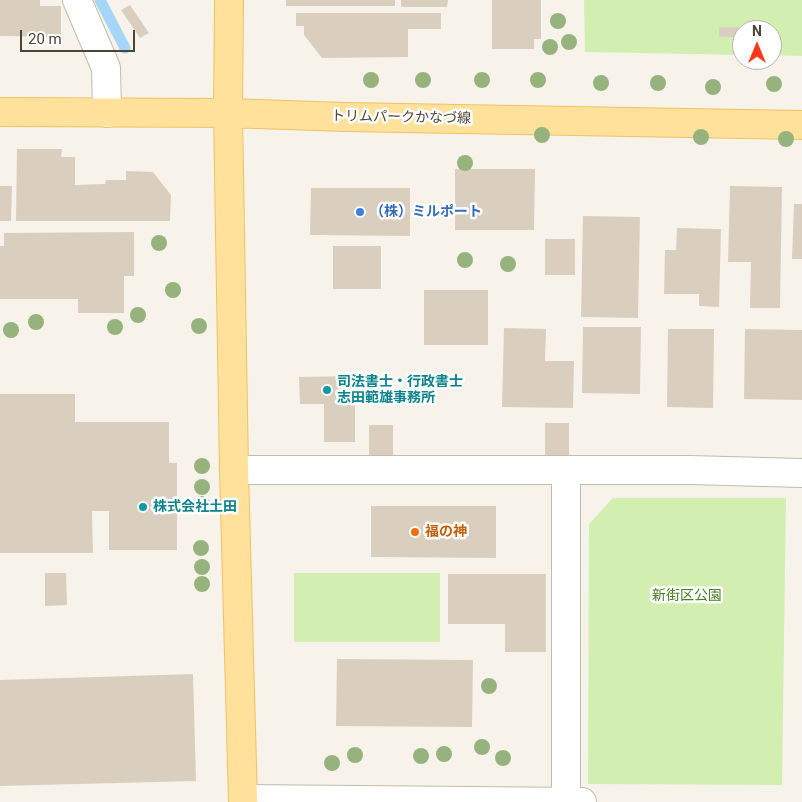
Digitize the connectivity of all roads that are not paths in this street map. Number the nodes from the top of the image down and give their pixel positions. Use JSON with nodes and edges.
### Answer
{"nodes":[{"id":1,"x":77,"y":0,"type":"edge"},
{"id":2,"x":229,"y":0,"type":"edge"},
{"id":3,"x":0,"y":112,"type":"edge"},
{"id":4,"x":107,"y":113,"type":"junction"},
{"id":5,"x":228,"y":113,"type":"junction"},
{"id":6,"x":802,"y":124,"type":"edge"},
{"id":7,"x":234,"y":470,"type":"junction"},
{"id":8,"x":566,"y":470,"type":"junction"},
{"id":9,"x":802,"y":473,"type":"edge"},
{"id":10,"x":243,"y":800,"type":"edge"},
{"id":11,"x":566,"y":802,"type":"edge"},
{"id":12,"x":582,"y":802,"type":"edge"}],
"edges":[{"from":1,"to":4,"type":"street"},
{"from":2,"to":5,"type":"main road"},
{"from":3,"to":4,"type":"main road","name":"トリムパークかなづ線"},
{"from":4,"to":5,"type":"main road","name":"トリムパークかなづ線"},
{"from":5,"to":6,"type":"main road","name":"トリムパークかなづ線"},
{"from":5,"to":7,"type":"main road"},
{"from":7,"to":8,"type":"street"},
{"from":7,"to":10,"type":"main road"},
{"from":8,"to":9,"type":"street"},
{"from":8,"to":11,"type":"street"},
{"from":10,"to":11,"type":"street"},
{"from":11,"to":12,"type":"street"}]}
